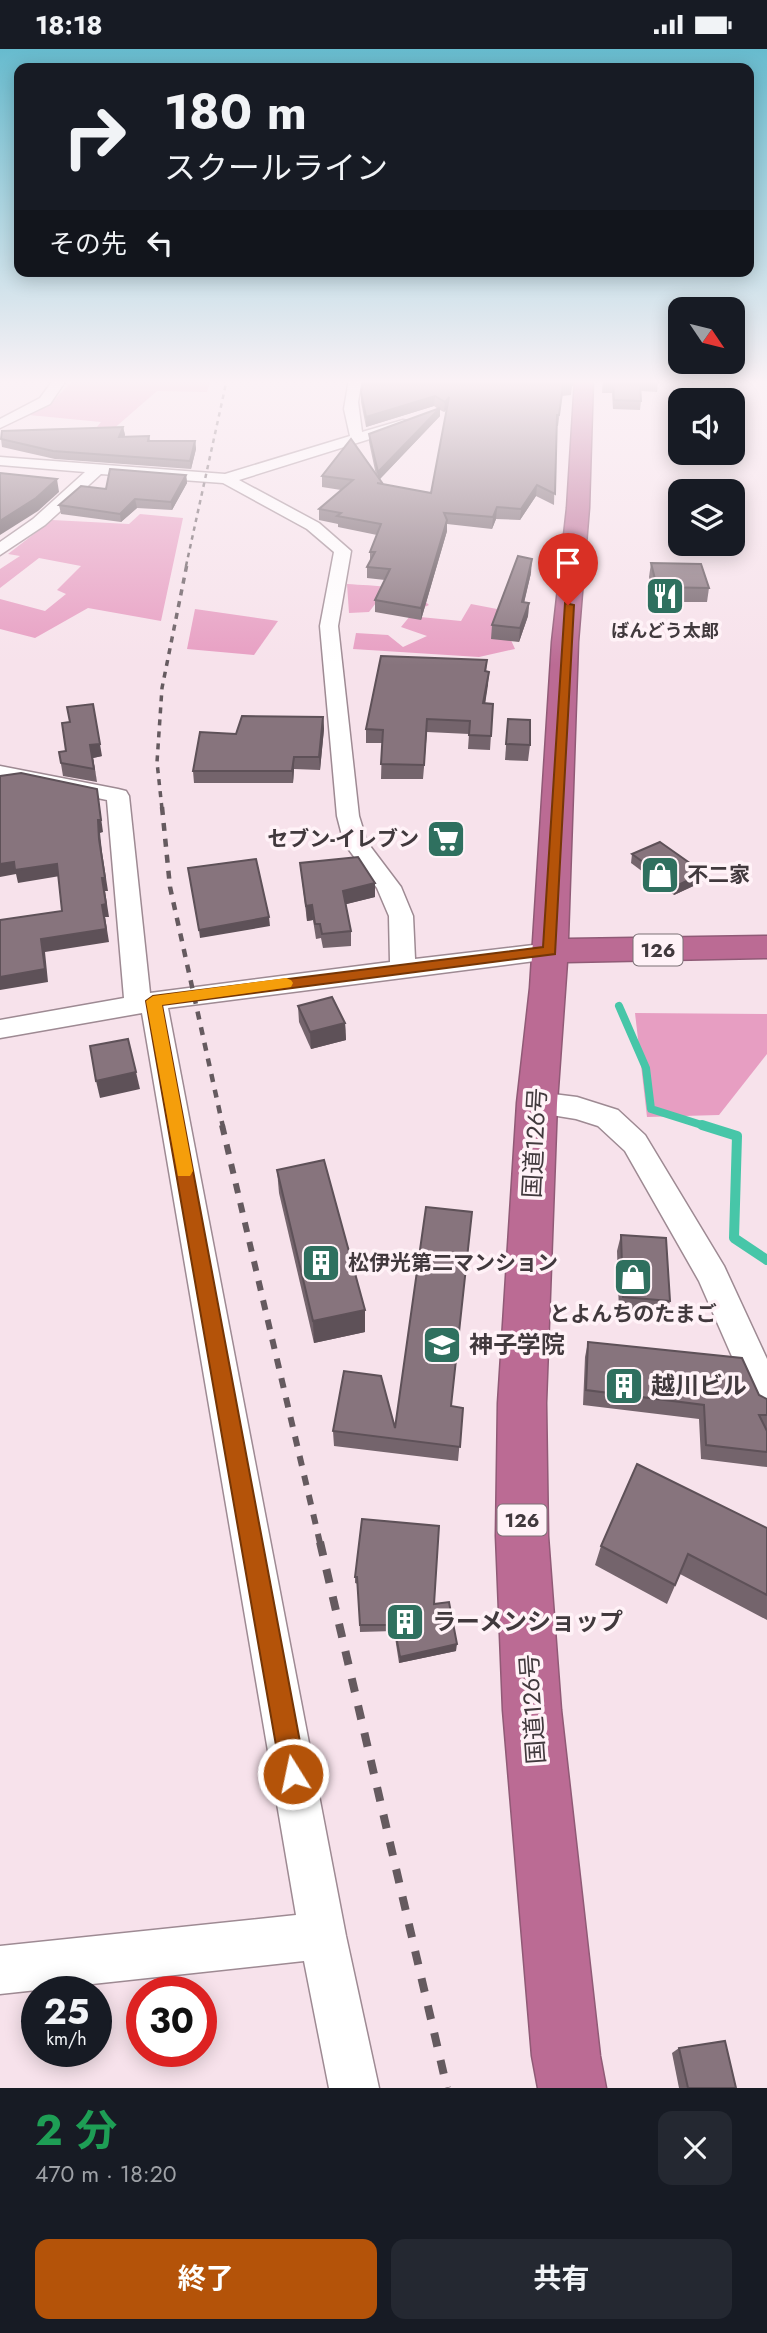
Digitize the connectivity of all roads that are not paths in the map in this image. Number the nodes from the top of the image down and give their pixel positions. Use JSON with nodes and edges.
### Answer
{"nodes":[{"id":1,"x":91,"y":474,"type":"edge"},
{"id":2,"x":156,"y":474,"type":"edge"},
{"id":3,"x":242,"y":474,"type":"edge"},
{"id":4,"x":580,"y":474,"type":"edge"},
{"id":5,"x":226,"y":479,"type":"junction"},
{"id":6,"x":0,"y":550,"type":"edge"},
{"id":7,"x":0,"y":772,"type":"edge"},
{"id":8,"x":767,"y":947,"type":"edge"},
{"id":9,"x":550,"y":951,"type":"junction"},
{"id":10,"x":403,"y":969,"type":"junction"},
{"id":11,"x":146,"y":1003,"type":"junction"},
{"id":12,"x":0,"y":1029,"type":"edge"},
{"id":13,"x":537,"y":1103,"type":"junction"},
{"id":14,"x":767,"y":1398,"type":"edge"},
{"id":15,"x":323,"y":1936,"type":"junction"},
{"id":16,"x":0,"y":1970,"type":"edge"},
{"id":17,"x":354,"y":2088,"type":"edge"},
{"id":18,"x":572,"y":2088,"type":"edge"}],
"edges":[{"from":1,"to":6,"type":"street"},
{"from":2,"to":5,"type":"street"},
{"from":3,"to":5,"type":"street"},
{"from":4,"to":9,"type":"highway","name":"国道126号","number":"126"},
{"from":5,"to":10,"type":"street"},
{"from":7,"to":11,"type":"street"},
{"from":8,"to":9,"type":"highway","number":"126"},
{"from":9,"to":10,"type":"street"},
{"from":9,"to":13,"type":"highway","name":"国道126号","number":"126"},
{"from":10,"to":11,"type":"street"},
{"from":11,"to":12,"type":"street"},
{"from":11,"to":15,"type":"street"},
{"from":13,"to":14,"type":"street"},
{"from":13,"to":18,"type":"highway","name":"国道126号","number":"126"},
{"from":15,"to":16,"type":"street"},
{"from":15,"to":17,"type":"street"}]}
